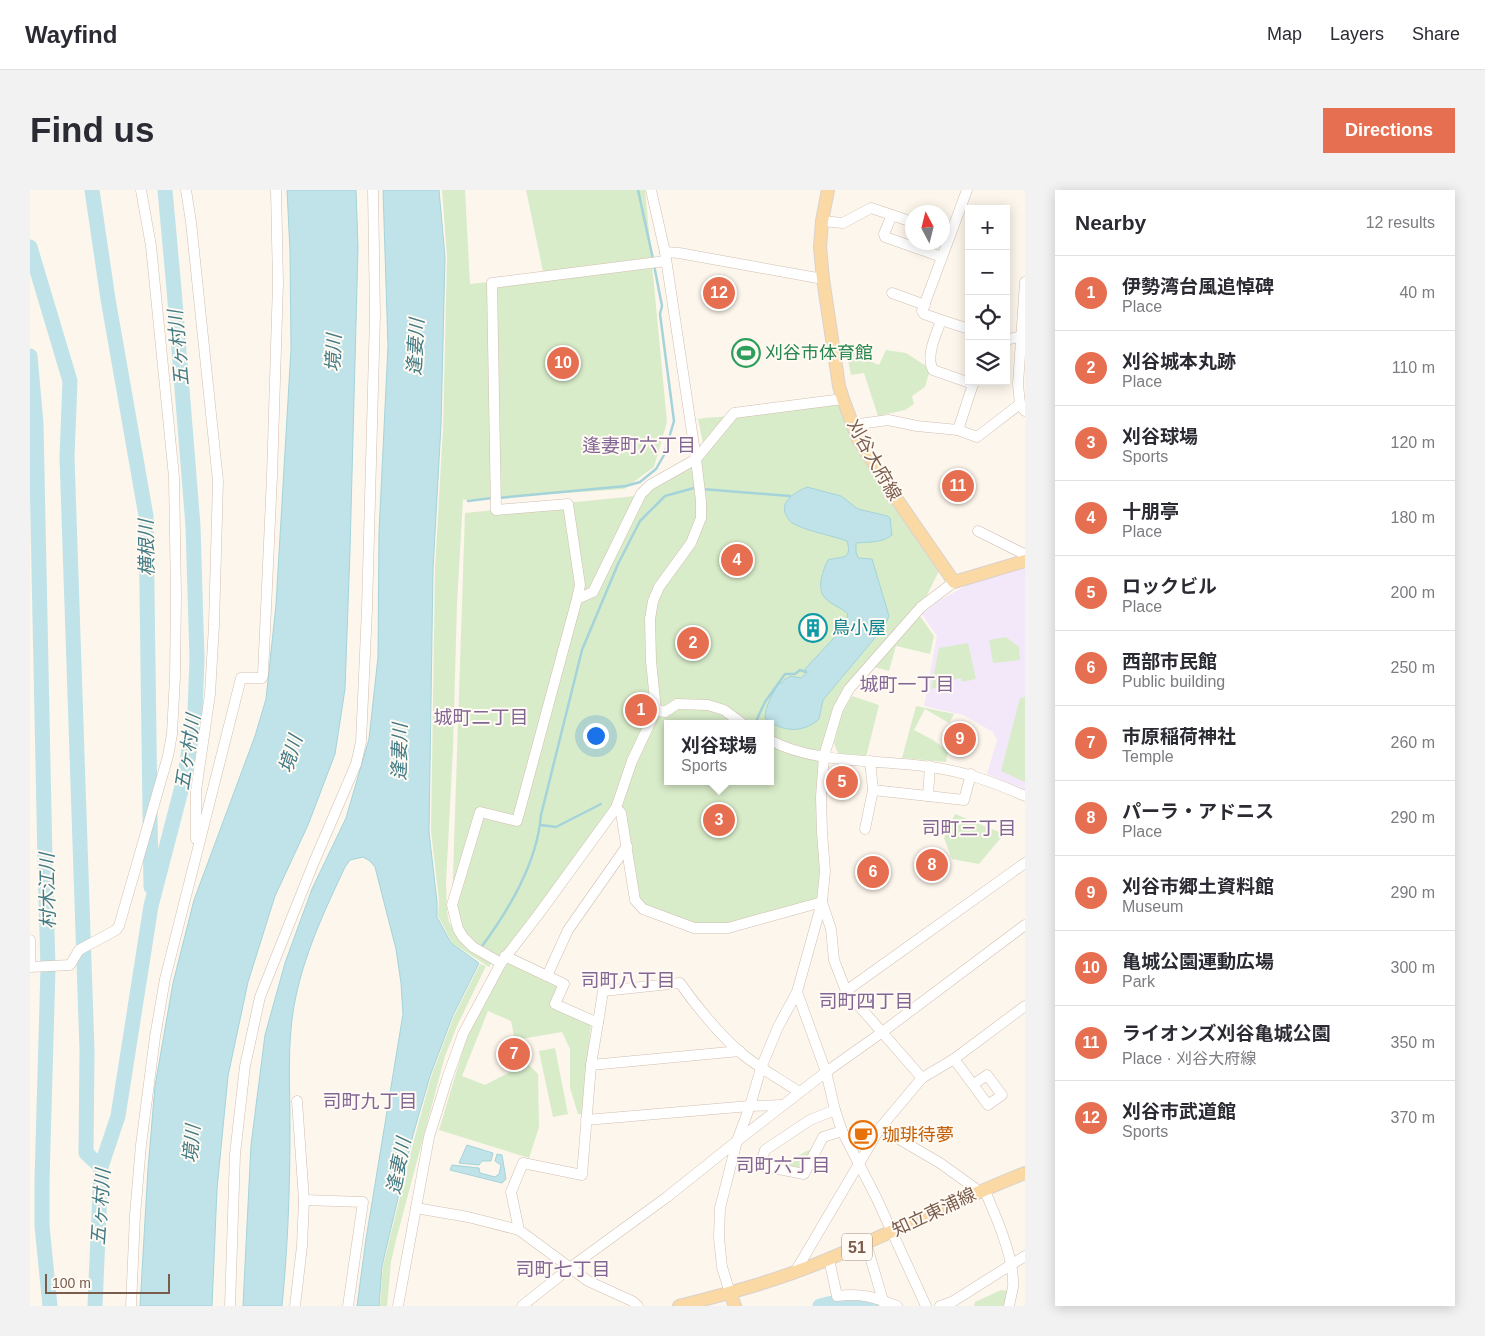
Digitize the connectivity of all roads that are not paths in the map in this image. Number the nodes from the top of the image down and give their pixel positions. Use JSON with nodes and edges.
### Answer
{"nodes":[{"id":1,"x":141,"y":190,"type":"edge"},
{"id":2,"x":186,"y":190,"type":"edge"},
{"id":3,"x":276,"y":190,"type":"edge"},
{"id":4,"x":373,"y":190,"type":"edge"},
{"id":5,"x":651,"y":190,"type":"edge"},
{"id":6,"x":828,"y":190,"type":"edge"},
{"id":7,"x":967,"y":190,"type":"edge"},
{"id":8,"x":892,"y":215,"type":"junction"},
{"id":9,"x":905,"y":220,"type":"edge"},
{"id":10,"x":822,"y":221,"type":"junction"},
{"id":11,"x":950,"y":227,"type":"edge"},
{"id":12,"x":943,"y":250,"type":"edge"},
{"id":13,"x":666,"y":257,"type":"junction"},
{"id":14,"x":942,"y":257,"type":"junction"},
{"id":15,"x":823,"y":279,"type":"junction"},
{"id":16,"x":1025,"y":282,"type":"edge"},
{"id":17,"x":892,"y":293,"type":"dead end"},
{"id":18,"x":925,"y":305,"type":"junction"},
{"id":19,"x":941,"y":320,"type":"junction"},
{"id":20,"x":965,"y":328,"type":"edge"},
{"id":21,"x":1023,"y":331,"type":"edge"},
{"id":22,"x":1010,"y":338,"type":"edge"},
{"id":23,"x":965,"y":380,"type":"edge"},
{"id":24,"x":973,"y":385,"type":"edge"},
{"id":25,"x":843,"y":399,"type":"junction"},
{"id":26,"x":1023,"y":407,"type":"edge"},
{"id":27,"x":852,"y":425,"type":"junction"},
{"id":28,"x":958,"y":430,"type":"junction"},
{"id":29,"x":696,"y":459,"type":"junction"},
{"id":30,"x":978,"y":531,"type":"dead end"},
{"id":31,"x":1025,"y":561,"type":"edge"},
{"id":32,"x":954,"y":582,"type":"junction"},
{"id":33,"x":577,"y":599,"type":"junction"},
{"id":34,"x":656,"y":710,"type":"junction"},
{"id":35,"x":738,"y":720,"type":"edge"},
{"id":36,"x":774,"y":742,"type":"edge"},
{"id":37,"x":824,"y":756,"type":"junction"},
{"id":38,"x":870,"y":761,"type":"junction"},
{"id":39,"x":930,"y":766,"type":"junction"},
{"id":40,"x":971,"y":774,"type":"junction"},
{"id":41,"x":873,"y":790,"type":"junction"},
{"id":42,"x":928,"y":796,"type":"junction"},
{"id":43,"x":1025,"y":796,"type":"edge"},
{"id":44,"x":616,"y":808,"type":"junction"},
{"id":45,"x":865,"y":829,"type":"dead end"},
{"id":46,"x":627,"y":846,"type":"junction"},
{"id":47,"x":196,"y":854,"type":"junction"},
{"id":48,"x":1025,"y":863,"type":"edge"},
{"id":49,"x":822,"y":902,"type":"junction"},
{"id":50,"x":1025,"y":925,"type":"edge"},
{"id":51,"x":30,"y":940,"type":"edge"},
{"id":52,"x":503,"y":959,"type":"junction"},
{"id":53,"x":30,"y":964,"type":"edge"},
{"id":54,"x":547,"y":976,"type":"junction"},
{"id":55,"x":797,"y":992,"type":"junction"},
{"id":56,"x":846,"y":992,"type":"junction"},
{"id":57,"x":1025,"y":1006,"type":"edge"},
{"id":58,"x":598,"y":1023,"type":"junction"},
{"id":59,"x":881,"y":1033,"type":"junction"},
{"id":60,"x":740,"y":1051,"type":"junction"},
{"id":61,"x":954,"y":1059,"type":"junction"},
{"id":62,"x":591,"y":1065,"type":"junction"},
{"id":63,"x":762,"y":1068,"type":"junction"},
{"id":64,"x":826,"y":1072,"type":"junction"},
{"id":65,"x":922,"y":1078,"type":"junction"},
{"id":66,"x":974,"y":1084,"type":"dead end"},
{"id":67,"x":799,"y":1092,"type":"junction"},
{"id":68,"x":297,"y":1101,"type":"dead end"},
{"id":69,"x":783,"y":1105,"type":"junction"},
{"id":70,"x":750,"y":1106,"type":"junction"},
{"id":71,"x":835,"y":1110,"type":"junction"},
{"id":72,"x":586,"y":1120,"type":"junction"},
{"id":73,"x":880,"y":1128,"type":"junction"},
{"id":74,"x":842,"y":1131,"type":"junction"},
{"id":75,"x":737,"y":1141,"type":"junction"},
{"id":76,"x":859,"y":1165,"type":"junction"},
{"id":77,"x":1025,"y":1173,"type":"edge"},
{"id":78,"x":982,"y":1190,"type":"junction"},
{"id":79,"x":304,"y":1200,"type":"junction"},
{"id":80,"x":416,"y":1208,"type":"junction"},
{"id":81,"x":520,"y":1230,"type":"junction"},
{"id":82,"x":892,"y":1232,"type":"junction"},
{"id":83,"x":866,"y":1243,"type":"junction"},
{"id":84,"x":1025,"y":1256,"type":"edge"},
{"id":85,"x":829,"y":1259,"type":"junction"},
{"id":86,"x":571,"y":1267,"type":"junction"},
{"id":87,"x":1011,"y":1267,"type":"junction"},
{"id":88,"x":795,"y":1272,"type":"junction"},
{"id":89,"x":732,"y":1300,"type":"edge"},
{"id":90,"x":884,"y":1303,"type":"edge"},
{"id":91,"x":953,"y":1303,"type":"edge"},
{"id":92,"x":131,"y":1306,"type":"edge"},
{"id":93,"x":230,"y":1306,"type":"edge"},
{"id":94,"x":295,"y":1306,"type":"edge"},
{"id":95,"x":348,"y":1306,"type":"edge"},
{"id":96,"x":398,"y":1306,"type":"edge"},
{"id":97,"x":522,"y":1306,"type":"edge"},
{"id":98,"x":638,"y":1306,"type":"edge"},
{"id":99,"x":679,"y":1306,"type":"edge"},
{"id":100,"x":897,"y":1306,"type":"edge"},
{"id":101,"x":926,"y":1306,"type":"edge"},
{"id":102,"x":940,"y":1306,"type":"edge"},
{"id":103,"x":1009,"y":1306,"type":"edge"}],
"edges":[{"from":1,"to":53,"type":"street"},
{"from":2,"to":47,"type":"street"},
{"from":3,"to":47,"type":"street"},
{"from":4,"to":93,"type":"street"},
{"from":5,"to":13,"type":"street"},
{"from":6,"to":10,"type":"main road","name":"刈谷大府線"},
{"from":7,"to":11,"type":"street"},
{"from":8,"to":9,"type":"street"},
{"from":8,"to":10,"type":"street"},
{"from":8,"to":14,"type":"street"},
{"from":10,"to":15,"type":"main road","name":"刈谷大府線"},
{"from":12,"to":14,"type":"street"},
{"from":13,"to":15,"type":"street"},
{"from":13,"to":29,"type":"street"},
{"from":13,"to":33,"type":"street"},
{"from":14,"to":18,"type":"street"},
{"from":15,"to":25,"type":"main road","name":"刈谷大府線"},
{"from":16,"to":21,"type":"street"},
{"from":17,"to":18,"type":"street"},
{"from":18,"to":19,"type":"street"},
{"from":19,"to":20,"type":"street"},
{"from":19,"to":23,"type":"street"},
{"from":21,"to":22,"type":"street"},
{"from":21,"to":26,"type":"street"},
{"from":24,"to":28,"type":"street"},
{"from":25,"to":27,"type":"main road","name":"刈谷大府線"},
{"from":25,"to":29,"type":"street"},
{"from":26,"to":28,"type":"street"},
{"from":27,"to":28,"type":"street"},
{"from":27,"to":32,"type":"main road","name":"刈谷大府線"},
{"from":29,"to":33,"type":"street"},
{"from":29,"to":34,"type":"street"},
{"from":30,"to":31,"type":"street"},
{"from":31,"to":32,"type":"main road"},
{"from":32,"to":37,"type":"street"},
{"from":33,"to":52,"type":"street"},
{"from":34,"to":35,"type":"street"},
{"from":34,"to":44,"type":"street"},
{"from":36,"to":37,"type":"street"},
{"from":37,"to":38,"type":"street"},
{"from":37,"to":49,"type":"street"},
{"from":38,"to":39,"type":"street"},
{"from":38,"to":41,"type":"street"},
{"from":39,"to":40,"type":"street"},
{"from":39,"to":42,"type":"street"},
{"from":40,"to":42,"type":"street"},
{"from":40,"to":43,"type":"street"},
{"from":41,"to":42,"type":"street"},
{"from":41,"to":45,"type":"street"},
{"from":44,"to":46,"type":"street"},
{"from":44,"to":52,"type":"street"},
{"from":46,"to":49,"type":"street"},
{"from":46,"to":54,"type":"street"},
{"from":47,"to":92,"type":"street"},
{"from":48,"to":56,"type":"street"},
{"from":49,"to":55,"type":"street"},
{"from":49,"to":56,"type":"street"},
{"from":50,"to":59,"type":"street"},
{"from":51,"to":53,"type":"street"},
{"from":52,"to":54,"type":"street"},
{"from":52,"to":80,"type":"street"},
{"from":54,"to":58,"type":"street"},
{"from":55,"to":63,"type":"street"},
{"from":55,"to":64,"type":"street"},
{"from":56,"to":59,"type":"street"},
{"from":57,"to":61,"type":"street"},
{"from":58,"to":60,"type":"street"},
{"from":58,"to":62,"type":"street"},
{"from":59,"to":64,"type":"street"},
{"from":59,"to":65,"type":"street"},
{"from":60,"to":62,"type":"street"},
{"from":60,"to":63,"type":"street"},
{"from":61,"to":65,"type":"street"},
{"from":61,"to":66,"type":"street"},
{"from":62,"to":72,"type":"street"},
{"from":63,"to":67,"type":"street"},
{"from":63,"to":70,"type":"street"},
{"from":64,"to":67,"type":"street"},
{"from":64,"to":71,"type":"street"},
{"from":65,"to":73,"type":"street"},
{"from":67,"to":69,"type":"street"},
{"from":68,"to":79,"type":"street"},
{"from":69,"to":70,"type":"street"},
{"from":69,"to":75,"type":"street"},
{"from":70,"to":72,"type":"street"},
{"from":70,"to":75,"type":"street"},
{"from":71,"to":74,"type":"street"},
{"from":71,"to":74,"type":"street"},
{"from":72,"to":81,"type":"street"},
{"from":73,"to":76,"type":"street"},
{"from":73,"to":78,"type":"street"},
{"from":74,"to":76,"type":"street"},
{"from":75,"to":86,"type":"street"},
{"from":75,"to":89,"type":"street"},
{"from":76,"to":82,"type":"street"},
{"from":76,"to":88,"type":"street"},
{"from":77,"to":78,"type":"main road","name":"知立東浦線","number":"51"},
{"from":78,"to":82,"type":"main road","name":"知立東浦線","number":"51"},
{"from":78,"to":87,"type":"street"},
{"from":79,"to":94,"type":"street"},
{"from":79,"to":95,"type":"street"},
{"from":80,"to":81,"type":"street"},
{"from":80,"to":96,"type":"street"},
{"from":81,"to":86,"type":"street"},
{"from":82,"to":83,"type":"main road","name":"知立東浦線","number":"51"},
{"from":82,"to":101,"type":"street"},
{"from":83,"to":85,"type":"main road","name":"知立東浦線","number":"51"},
{"from":83,"to":90,"type":"street"},
{"from":84,"to":87,"type":"street"},
{"from":85,"to":88,"type":"main road","name":"知立東浦線","number":"51"},
{"from":85,"to":90,"type":"street"},
{"from":86,"to":97,"type":"street"},
{"from":86,"to":98,"type":"street"},
{"from":87,"to":91,"type":"street"},
{"from":87,"to":103,"type":"street"},
{"from":88,"to":89,"type":"main road","name":"知立東浦線","number":"51"},
{"from":89,"to":99,"type":"main road","name":"知立東浦線"},
{"from":90,"to":100,"type":"street"},
{"from":91,"to":102,"type":"street"}]}
